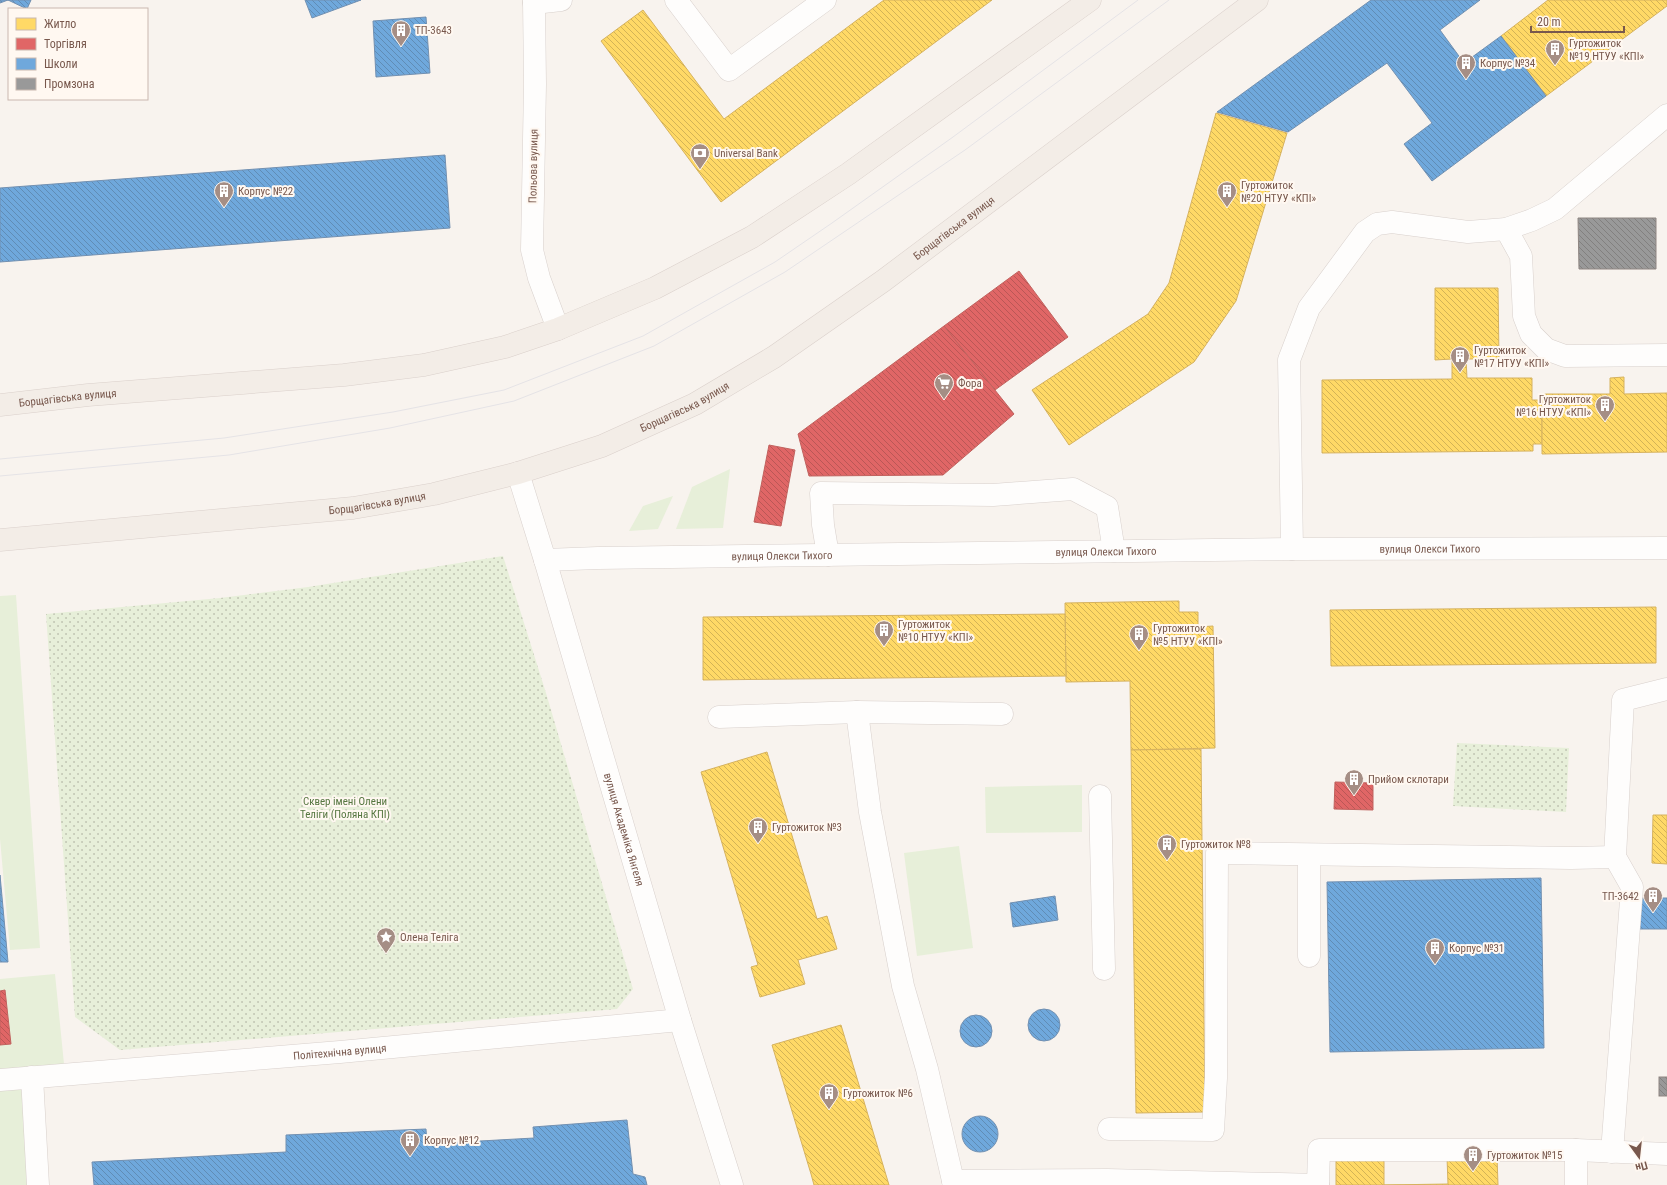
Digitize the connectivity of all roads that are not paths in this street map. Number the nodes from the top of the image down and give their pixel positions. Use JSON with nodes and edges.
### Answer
{"nodes":[{"id":1,"x":561,"y":0,"type":"edge"},
{"id":2,"x":676,"y":0,"type":"edge"},
{"id":3,"x":825,"y":0,"type":"edge"},
{"id":4,"x":1090,"y":0,"type":"edge"},
{"id":5,"x":1257,"y":0,"type":"edge"},
{"id":6,"x":534,"y":2,"type":"edge"},
{"id":7,"x":1667,"y":115,"type":"edge"},
{"id":8,"x":1506,"y":229,"type":"junction"},
{"id":9,"x":558,"y":328,"type":"junction"},
{"id":10,"x":1667,"y":355,"type":"edge"},
{"id":11,"x":0,"y":405,"type":"edge"},
{"id":12,"x":518,"y":473,"type":"junction"},
{"id":13,"x":0,"y":540,"type":"edge"},
{"id":14,"x":1667,"y":548,"type":"edge"},
{"id":15,"x":1292,"y":549,"type":"junction"},
{"id":16,"x":1114,"y":551,"type":"junction"},
{"id":17,"x":828,"y":555,"type":"junction"},
{"id":18,"x":545,"y":560,"type":"junction"},
{"id":19,"x":1667,"y":689,"type":"edge"},
{"id":20,"x":857,"y":712,"type":"junction"},
{"id":21,"x":1002,"y":714,"type":"dead end"},
{"id":22,"x":720,"y":717,"type":"dead end"},
{"id":23,"x":1100,"y":796,"type":"dead end"},
{"id":24,"x":1309,"y":854,"type":"junction"},
{"id":25,"x":1616,"y":857,"type":"junction"},
{"id":26,"x":1309,"y":956,"type":"dead end"},
{"id":27,"x":1104,"y":969,"type":"dead end"},
{"id":28,"x":680,"y":1020,"type":"junction"},
{"id":29,"x":32,"y":1077,"type":"junction"},
{"id":30,"x":0,"y":1080,"type":"edge"},
{"id":31,"x":1109,"y":1129,"type":"dead end"},
{"id":32,"x":1576,"y":1150,"type":"junction"},
{"id":33,"x":1612,"y":1152,"type":"junction"},
{"id":34,"x":1667,"y":1154,"type":"edge"},
{"id":35,"x":953,"y":1183,"type":"edge"},
{"id":36,"x":1318,"y":1184,"type":"edge"},
{"id":37,"x":38,"y":1185,"type":"edge"},
{"id":38,"x":732,"y":1185,"type":"edge"},
{"id":39,"x":1576,"y":1185,"type":"edge"}],
"edges":[{"from":1,"to":6,"type":"street"},
{"from":2,"to":3,"type":"street"},
{"from":4,"to":9,"type":"main road","name":"Борщагівська вулиця"},
{"from":5,"to":12,"type":"main road","name":"Борщагівська вулиця"},
{"from":6,"to":9,"type":"street","name":"Польова вулиця"},
{"from":7,"to":8,"type":"street"},
{"from":8,"to":10,"type":"street"},
{"from":8,"to":15,"type":"street"},
{"from":9,"to":11,"type":"main road","name":"Борщагівська вулиця"},
{"from":12,"to":13,"type":"main road","name":"Борщагівська вулиця"},
{"from":12,"to":18,"type":"street","name":"вулиця Академіка Янгеля"},
{"from":14,"to":15,"type":"street","name":"вулиця Олекси Тихого"},
{"from":15,"to":16,"type":"street","name":"вулиця Олекси Тихого"},
{"from":16,"to":17,"type":"street","name":"вулиця Олекси Тихого"},
{"from":16,"to":17,"type":"street"},
{"from":17,"to":18,"type":"street","name":"вулиця Олекси Тихого"},
{"from":18,"to":28,"type":"street","name":"вулиця Академіка Янгеля"},
{"from":19,"to":25,"type":"street"},
{"from":20,"to":21,"type":"street"},
{"from":20,"to":22,"type":"street"},
{"from":20,"to":35,"type":"street"},
{"from":23,"to":27,"type":"street"},
{"from":24,"to":25,"type":"street"},
{"from":24,"to":26,"type":"street"},
{"from":24,"to":31,"type":"street"},
{"from":25,"to":33,"type":"street"},
{"from":28,"to":29,"type":"street","name":"Політехнічна вулиця"},
{"from":28,"to":38,"type":"street","name":"вулиця Академіка Янгеля"},
{"from":29,"to":30,"type":"street","name":"Політехнічна вулиця"},
{"from":29,"to":37,"type":"street"},
{"from":32,"to":33,"type":"street"},
{"from":32,"to":36,"type":"street"},
{"from":32,"to":39,"type":"street"},
{"from":33,"to":34,"type":"street"},
{"from":35,"to":36,"type":"street"}]}
